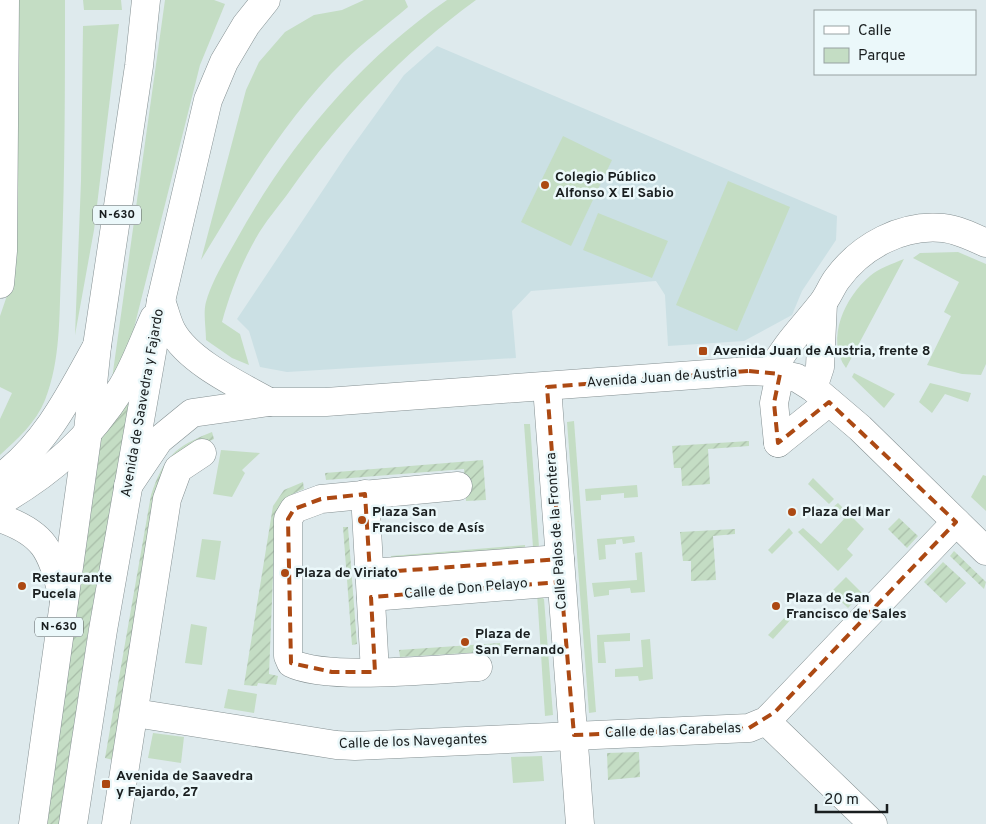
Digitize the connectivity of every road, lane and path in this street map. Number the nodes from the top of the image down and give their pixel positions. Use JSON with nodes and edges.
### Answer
{"nodes":[{"id":1,"x":5,"y":0,"type":"edge"},
{"id":2,"x":146,"y":0,"type":"edge"},
{"id":3,"x":266,"y":0,"type":"edge"},
{"id":4,"x":2,"y":126,"type":"edge"},
{"id":5,"x":986,"y":243,"type":"edge"},
{"id":6,"x":0,"y":284,"type":"edge"},
{"id":7,"x":162,"y":302,"type":"junction"},
{"id":8,"x":823,"y":303,"type":"junction"},
{"id":9,"x":97,"y":346,"type":"junction"},
{"id":10,"x":776,"y":373,"type":"junction"},
{"id":11,"x":547,"y":387,"type":"junction"},
{"id":12,"x":821,"y":395,"type":"junction"},
{"id":13,"x":270,"y":402,"type":"junction"},
{"id":14,"x":88,"y":431,"type":"junction"},
{"id":15,"x":202,"y":453,"type":"dead end"},
{"id":16,"x":0,"y":478,"type":"edge"},
{"id":17,"x":128,"y":486,"type":"junction"},
{"id":18,"x":458,"y":486,"type":"dead end"},
{"id":19,"x":365,"y":494,"type":"junction"},
{"id":20,"x":0,"y":502,"type":"edge"},
{"id":21,"x":0,"y":518,"type":"edge"},
{"id":22,"x":956,"y":522,"type":"junction"},
{"id":23,"x":986,"y":551,"type":"edge"},
{"id":24,"x":561,"y":571,"type":"junction"},
{"id":25,"x":370,"y":585,"type":"junction"},
{"id":26,"x":64,"y":600,"type":"junction"},
{"id":27,"x":478,"y":667,"type":"dead end"},
{"id":28,"x":375,"y":672,"type":"junction"},
{"id":29,"x":135,"y":713,"type":"junction"},
{"id":30,"x":766,"y":721,"type":"junction"},
{"id":31,"x":574,"y":735,"type":"junction"},
{"id":32,"x":33,"y":824,"type":"edge"},
{"id":33,"x":73,"y":824,"type":"edge"},
{"id":34,"x":116,"y":824,"type":"edge"},
{"id":35,"x":580,"y":824,"type":"edge"},
{"id":36,"x":873,"y":824,"type":"edge"}],
"edges":[{"from":1,"to":4,"type":"main road"},
{"from":2,"to":9,"type":"main road","number":"N-630"},
{"from":3,"to":7,"type":"main road","name":"Avenida de Saavedra y Fajardo","number":"N-630"},
{"from":4,"to":6,"type":"main road"},
{"from":5,"to":8,"type":"main road"},
{"from":7,"to":13,"type":"main road","name":"Avenida Juan de Austria"},
{"from":7,"to":14,"type":"main road"},
{"from":7,"to":17,"type":"main road","name":"Avenida de Saavedra y Fajardo","number":"N-630"},
{"from":8,"to":10,"type":"main road"},
{"from":8,"to":12,"type":"main road"},
{"from":9,"to":14,"type":"main road","number":"N-630"},
{"from":9,"to":16,"type":"main road"},
{"from":10,"to":11,"type":"main road","name":"Avenida Juan de Austria"},
{"from":10,"to":12,"type":"main road","name":"Avenida Juan de Austria"},
{"from":10,"to":12,"type":"main road"},
{"from":11,"to":13,"type":"main road","name":"Avenida Juan de Austria"},
{"from":11,"to":24,"type":"main road","name":"Calle Palos de la Frontera"},
{"from":12,"to":22,"type":"main road","name":"Avenida Juan de Austria"},
{"from":13,"to":17,"type":"main road","name":"Avenida Juan de Austria"},
{"from":14,"to":20,"type":"main road"},
{"from":14,"to":26,"type":"main road","number":"N-630"},
{"from":15,"to":29,"type":"main road"},
{"from":17,"to":33,"type":"main road","name":"Avenida de Saavedra y Fajardo","number":"N-630"},
{"from":18,"to":19,"type":"main road"},
{"from":19,"to":25,"type":"main road"},
{"from":19,"to":28,"type":"main road"},
{"from":21,"to":26,"type":"main road"},
{"from":22,"to":23,"type":"main road","name":"Avenida Juan de Austria"},
{"from":22,"to":30,"type":"main road","name":"Calle de las Carabelas"},
{"from":24,"to":25,"type":"main road","name":"Calle de Don Pelayo"},
{"from":24,"to":31,"type":"main road","name":"Calle Palos de la Frontera"},
{"from":25,"to":28,"type":"main road"},
{"from":26,"to":32,"type":"main road","number":"N-630"},
{"from":27,"to":28,"type":"main road"},
{"from":29,"to":31,"type":"main road","name":"Calle de los Navegantes"},
{"from":29,"to":34,"type":"main road"},
{"from":30,"to":31,"type":"main road","name":"Calle de las Carabelas"},
{"from":30,"to":36,"type":"main road"},
{"from":31,"to":35,"type":"main road","name":"Calle Palos de la Frontera"}]}
